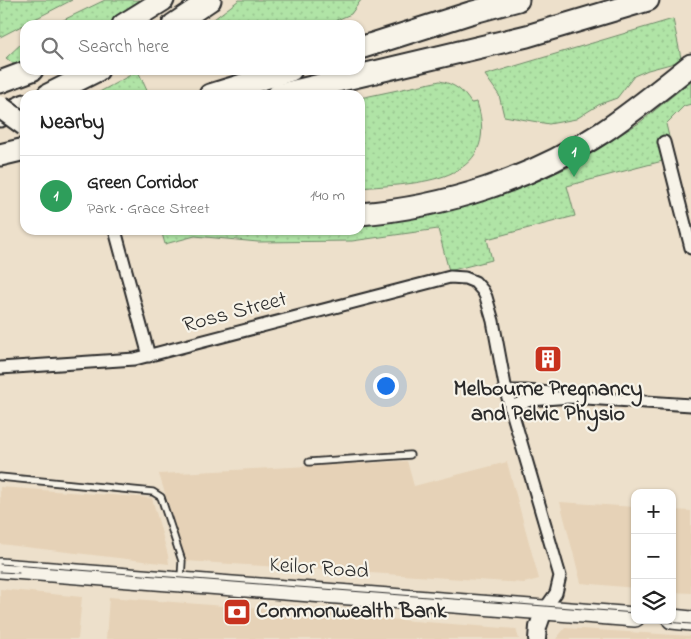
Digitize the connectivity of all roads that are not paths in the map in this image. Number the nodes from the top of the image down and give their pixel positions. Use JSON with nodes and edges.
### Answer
{"nodes":[{"id":1,"x":163,"y":0,"type":"edge"},
{"id":2,"x":210,"y":0,"type":"edge"},
{"id":3,"x":518,"y":0,"type":"edge"},
{"id":4,"x":648,"y":0,"type":"edge"},
{"id":5,"x":131,"y":20,"type":"edge"},
{"id":6,"x":180,"y":20,"type":"edge"},
{"id":7,"x":365,"y":46,"type":"edge"},
{"id":8,"x":691,"y":65,"type":"edge"},
{"id":9,"x":20,"y":74,"type":"edge"},
{"id":10,"x":365,"y":74,"type":"edge"},
{"id":11,"x":88,"y":75,"type":"edge"},
{"id":12,"x":274,"y":75,"type":"edge"},
{"id":13,"x":362,"y":75,"type":"edge"},
{"id":14,"x":0,"y":82,"type":"edge"},
{"id":15,"x":58,"y":90,"type":"edge"},
{"id":16,"x":226,"y":90,"type":"edge"},
{"id":17,"x":299,"y":90,"type":"edge"},
{"id":18,"x":0,"y":107,"type":"edge"},
{"id":19,"x":20,"y":107,"type":"edge"},
{"id":20,"x":0,"y":116,"type":"edge"},
{"id":21,"x":20,"y":121,"type":"edge"},
{"id":22,"x":664,"y":142,"type":"dead end"},
{"id":23,"x":20,"y":150,"type":"edge"},
{"id":24,"x":0,"y":156,"type":"edge"},
{"id":25,"x":365,"y":213,"type":"edge"},
{"id":26,"x":116,"y":235,"type":"edge"},
{"id":27,"x":691,"y":248,"type":"edge"},
{"id":28,"x":149,"y":356,"type":"junction"},
{"id":29,"x":0,"y":368,"type":"edge"},
{"id":30,"x":506,"y":391,"type":"junction"},
{"id":31,"x":571,"y":398,"type":"junction"},
{"id":32,"x":691,"y":405,"type":"edge"},
{"id":33,"x":510,"y":407,"type":"junction"},
{"id":34,"x":410,"y":455,"type":"dead end"},
{"id":35,"x":309,"y":462,"type":"dead end"},
{"id":36,"x":0,"y":477,"type":"edge"},
{"id":37,"x":0,"y":568,"type":"edge"},
{"id":38,"x":180,"y":581,"type":"junction"},
{"id":39,"x":544,"y":610,"type":"junction"},
{"id":40,"x":631,"y":617,"type":"edge"},
{"id":41,"x":676,"y":619,"type":"edge"},
{"id":42,"x":691,"y":620,"type":"edge"},
{"id":43,"x":537,"y":639,"type":"edge"}],
"edges":[{"from":1,"to":5,"type":"highway"},
{"from":2,"to":6,"type":"highway"},
{"from":3,"to":7,"type":"highway"},
{"from":4,"to":10,"type":"highway"},
{"from":8,"to":25,"type":"highway"},
{"from":9,"to":14,"type":"highway"},
{"from":11,"to":15,"type":"highway"},
{"from":12,"to":16,"type":"highway"},
{"from":13,"to":17,"type":"highway"},
{"from":18,"to":21,"type":"highway","bridge":true},
{"from":19,"to":20,"type":"highway"},
{"from":22,"to":27,"type":"street"},
{"from":23,"to":24,"type":"highway"},
{"from":26,"to":28,"type":"street"},
{"from":28,"to":29,"type":"street","name":"Ross Street"},
{"from":28,"to":30,"type":"street","name":"Ross Street"},
{"from":30,"to":31,"type":"street"},
{"from":30,"to":33,"type":"street"},
{"from":31,"to":32,"type":"street"},
{"from":31,"to":33,"type":"street"},
{"from":33,"to":39,"type":"street"},
{"from":34,"to":35,"type":"lane"},
{"from":36,"to":38,"type":"lane"},
{"from":37,"to":38,"type":"main road","name":"Keilor Road"},
{"from":38,"to":39,"type":"main road","name":"Keilor Road"},
{"from":39,"to":40,"type":"main road","name":"Keilor Road"},
{"from":39,"to":43,"type":"main road"},
{"from":41,"to":42,"type":"main road"}]}
